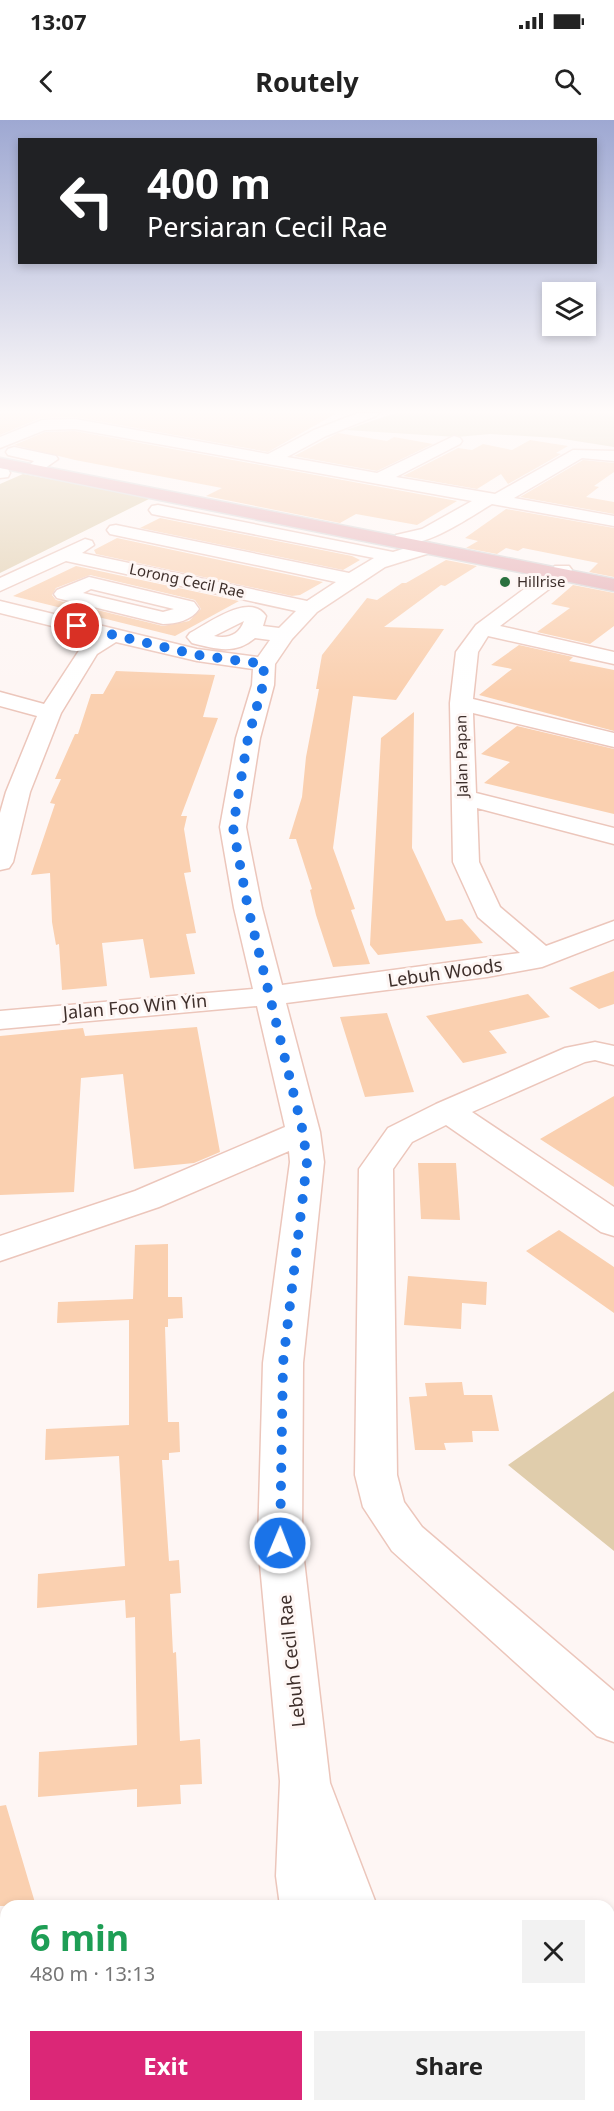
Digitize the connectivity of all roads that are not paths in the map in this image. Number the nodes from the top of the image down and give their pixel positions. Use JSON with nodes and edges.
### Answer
{"nodes":[{"id":1,"x":167,"y":506,"type":"edge"},
{"id":2,"x":211,"y":506,"type":"edge"},
{"id":3,"x":483,"y":506,"type":"edge"},
{"id":4,"x":531,"y":506,"type":"edge"},
{"id":5,"x":158,"y":510,"type":"junction"},
{"id":6,"x":614,"y":521,"type":"edge"},
{"id":7,"x":116,"y":530,"type":"junction"},
{"id":8,"x":429,"y":542,"type":"junction"},
{"id":9,"x":64,"y":555,"type":"junction"},
{"id":10,"x":383,"y":556,"type":"junction"},
{"id":11,"x":559,"y":572,"type":"junction"},
{"id":12,"x":614,"y":580,"type":"edge"},
{"id":13,"x":0,"y":585,"type":"edge"},
{"id":14,"x":614,"y":585,"type":"edge"},
{"id":15,"x":113,"y":606,"type":"junction"},
{"id":16,"x":0,"y":607,"type":"edge"},
{"id":17,"x":310,"y":608,"type":"junction"},
{"id":18,"x":77,"y":626,"type":"junction"},
{"id":19,"x":483,"y":629,"type":"junction"},
{"id":20,"x":251,"y":631,"type":"dead end"},
{"id":21,"x":114,"y":634,"type":"junction"},
{"id":22,"x":284,"y":635,"type":"junction"},
{"id":23,"x":614,"y":658,"type":"edge"},
{"id":24,"x":264,"y":664,"type":"junction"},
{"id":25,"x":0,"y":699,"type":"edge"},
{"id":26,"x":461,"y":703,"type":"junction"},
{"id":27,"x":50,"y":713,"type":"junction"},
{"id":28,"x":614,"y":740,"type":"edge"},
{"id":29,"x":9,"y":791,"type":"edge"},
{"id":30,"x":463,"y":797,"type":"junction"},
{"id":31,"x":614,"y":836,"type":"edge"},
{"id":32,"x":0,"y":862,"type":"edge"},
{"id":33,"x":614,"y":929,"type":"edge"},
{"id":34,"x":542,"y":958,"type":"junction"},
{"id":35,"x":270,"y":996,"type":"junction"},
{"id":36,"x":0,"y":1015,"type":"edge"},
{"id":37,"x":614,"y":1056,"type":"edge"},
{"id":38,"x":448,"y":1111,"type":"junction"},
{"id":39,"x":303,"y":1132,"type":"junction"},
{"id":40,"x":614,"y":1224,"type":"edge"},
{"id":41,"x":0,"y":1249,"type":"edge"},
{"id":42,"x":614,"y":1721,"type":"edge"},
{"id":43,"x":305,"y":1781,"type":"junction"},
{"id":44,"x":305,"y":1900,"type":"edge"},
{"id":45,"x":349,"y":1900,"type":"edge"}],
"edges":[{"from":1,"to":5,"type":"street"},
{"from":2,"to":10,"type":"main road"},
{"from":3,"to":8,"type":"street","name":"Lebuh Cecil Rae"},
{"from":4,"to":6,"type":"street"},
{"from":5,"to":7,"type":"street"},
{"from":5,"to":10,"type":"street"},
{"from":7,"to":9,"type":"street"},
{"from":7,"to":10,"type":"street"},
{"from":8,"to":10,"type":"street","name":"Lebuh Cecil Rae"},
{"from":8,"to":10,"type":"main road"},
{"from":8,"to":11,"type":"main road"},
{"from":9,"to":13,"type":"street"},
{"from":9,"to":17,"type":"street","name":"Lorong Cecil Rae"},
{"from":10,"to":17,"type":"street","name":"Lebuh Cecil Rae"},
{"from":11,"to":12,"type":"main road"},
{"from":11,"to":14,"type":"main road"},
{"from":11,"to":19,"type":"street","name":"Jalan Papan"},
{"from":15,"to":15,"type":"street"},
{"from":15,"to":18,"type":"street"},
{"from":16,"to":18,"type":"street"},
{"from":17,"to":22,"type":"street","name":"Lebuh Cecil Rae"},
{"from":18,"to":21,"type":"street"},
{"from":19,"to":23,"type":"street"},
{"from":19,"to":26,"type":"street","name":"Jalan Papan"},
{"from":20,"to":22,"type":"street"},
{"from":21,"to":24,"type":"street"},
{"from":21,"to":27,"type":"street"},
{"from":22,"to":24,"type":"street","name":"Lebuh Cecil Rae"},
{"from":24,"to":35,"type":"street","name":"Lebuh Cecil Rae"},
{"from":25,"to":27,"type":"street"},
{"from":26,"to":28,"type":"street"},
{"from":26,"to":30,"type":"street","name":"Jalan Papan"},
{"from":27,"to":29,"type":"street"},
{"from":29,"to":32,"type":"street"},
{"from":30,"to":31,"type":"street"},
{"from":30,"to":34,"type":"street","name":"Jalan Papan"},
{"from":33,"to":34,"type":"street","name":"Lebuh Woods"},
{"from":34,"to":35,"type":"street","name":"Lebuh Woods"},
{"from":35,"to":36,"type":"street","name":"Jalan Foo Win Yin"},
{"from":35,"to":39,"type":"street","name":"Lebuh Cecil Rae"},
{"from":37,"to":38,"type":"street"},
{"from":38,"to":40,"type":"street"},
{"from":38,"to":42,"type":"street"},
{"from":39,"to":41,"type":"street"},
{"from":39,"to":43,"type":"street","name":"Lebuh Cecil Rae"},
{"from":43,"to":44,"type":"street","name":"Lebuh Cecil Rae"},
{"from":43,"to":45,"type":"street","name":"Lebuh Cecil Rae"}]}
